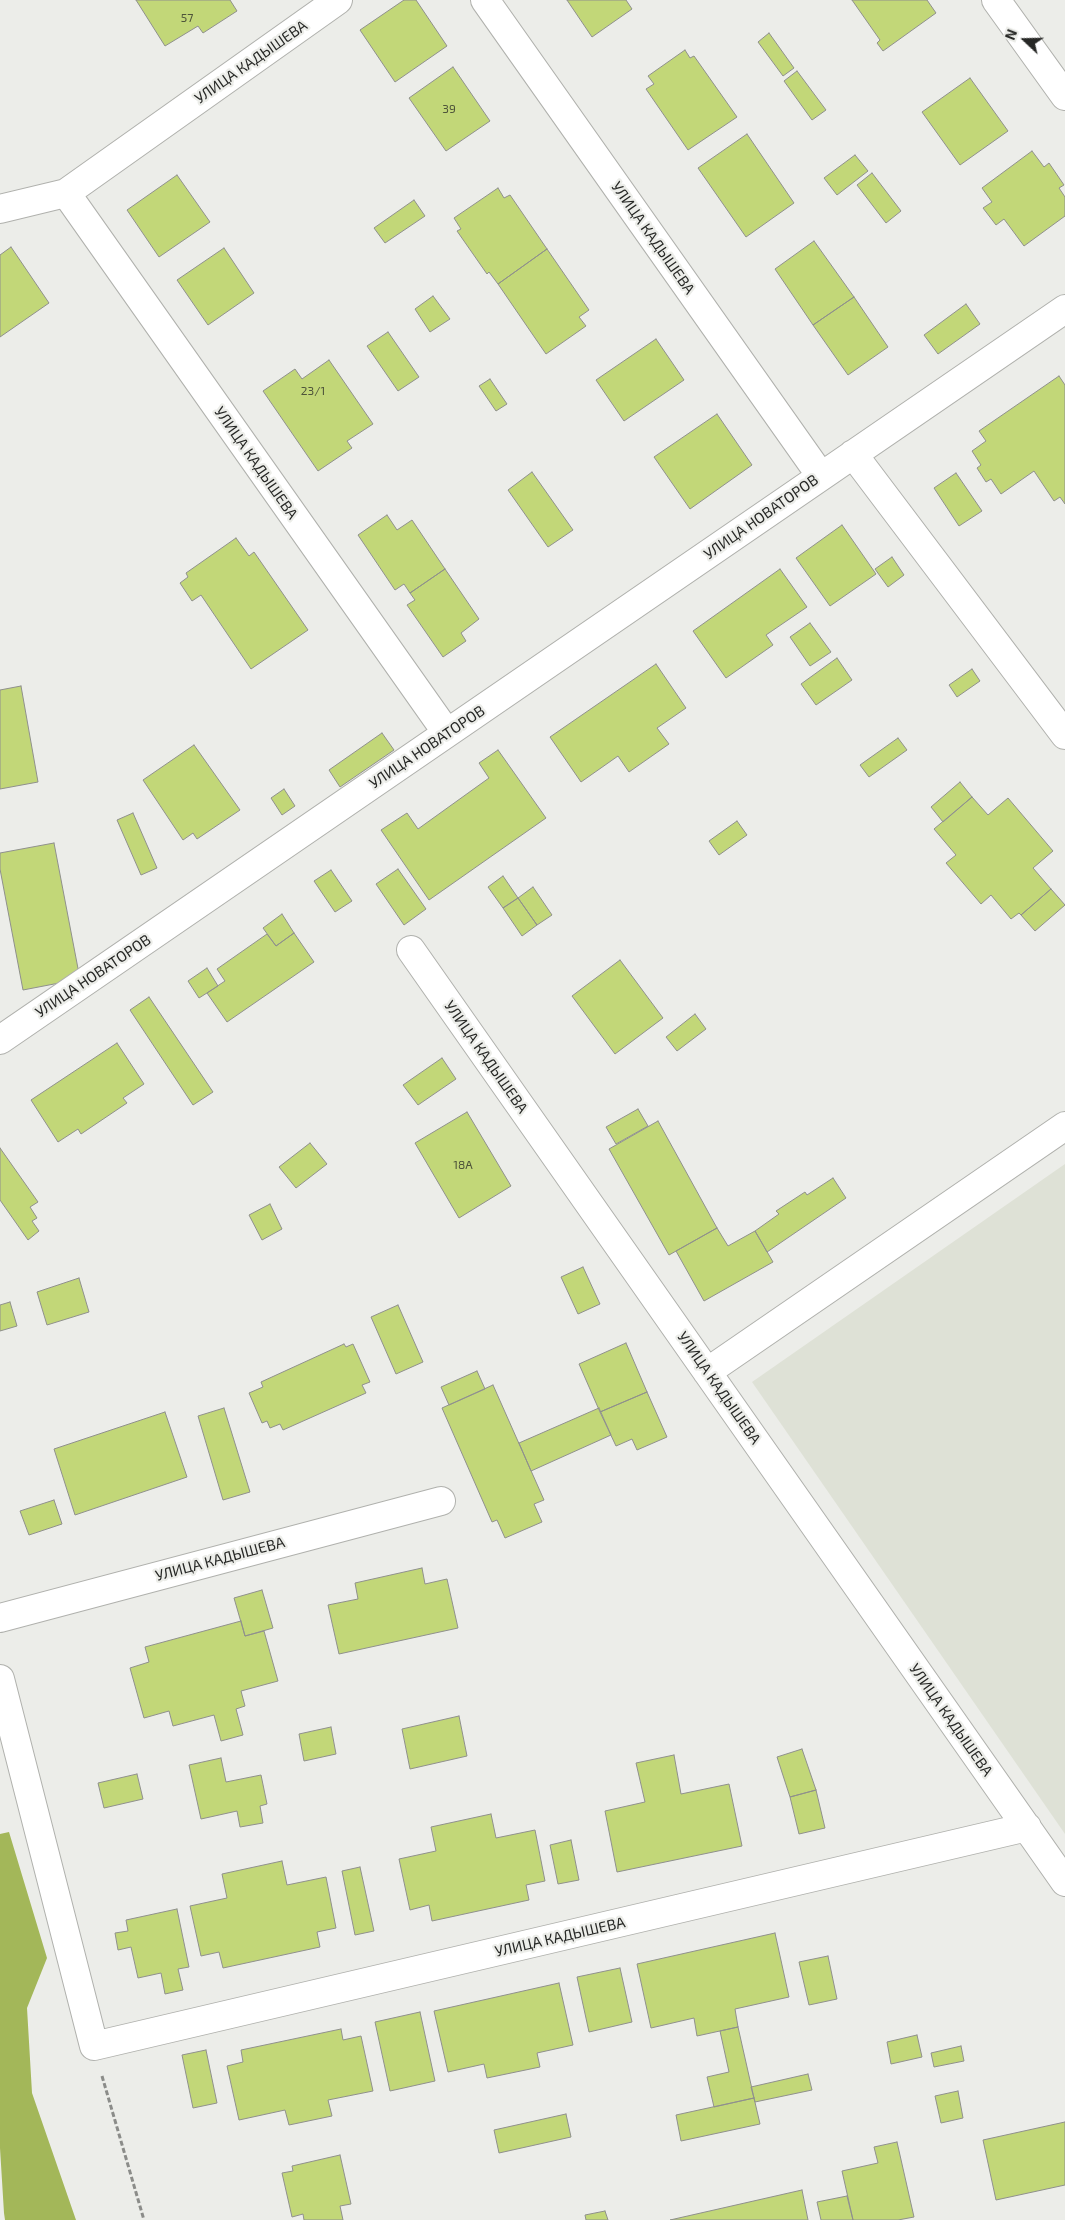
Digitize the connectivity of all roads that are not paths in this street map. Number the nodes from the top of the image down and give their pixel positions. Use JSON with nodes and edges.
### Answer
{"nodes":[{"id":1,"x":338,"y":0,"type":"edge"},
{"id":2,"x":485,"y":0,"type":"edge"},
{"id":3,"x":996,"y":0,"type":"edge"},
{"id":4,"x":1065,"y":96,"type":"edge"},
{"id":5,"x":66,"y":193,"type":"junction"},
{"id":6,"x":0,"y":209,"type":"edge"},
{"id":7,"x":1065,"y":309,"type":"edge"},
{"id":8,"x":853,"y":454,"type":"junction"},
{"id":9,"x":821,"y":476,"type":"junction"},
{"id":10,"x":446,"y":733,"type":"junction"},
{"id":11,"x":1065,"y":735,"type":"edge"},
{"id":12,"x":411,"y":950,"type":"dead end"},
{"id":13,"x":0,"y":1040,"type":"edge"},
{"id":14,"x":1065,"y":1126,"type":"edge"},
{"id":15,"x":708,"y":1372,"type":"junction"},
{"id":16,"x":441,"y":1501,"type":"dead end"},
{"id":17,"x":0,"y":1618,"type":"edge"},
{"id":18,"x":0,"y":1679,"type":"edge"},
{"id":19,"x":1027,"y":1827,"type":"junction"},
{"id":20,"x":1065,"y":1882,"type":"edge"}],
"edges":[{"from":1,"to":5,"type":"street","name":"УЛИЦА КАДЫШЕВА"},
{"from":2,"to":9,"type":"street","name":"УЛИЦА КАДЫШЕВА"},
{"from":3,"to":4,"type":"street"},
{"from":5,"to":6,"type":"street","name":"УЛИЦА КАДЫШЕВА"},
{"from":5,"to":10,"type":"street","name":"УЛИЦА КАДЫШЕВА"},
{"from":7,"to":8,"type":"street","name":"УЛИЦА НОВАТОРОВ"},
{"from":8,"to":9,"type":"street","name":"УЛИЦА НОВАТОРОВ"},
{"from":8,"to":11,"type":"street"},
{"from":9,"to":10,"type":"street","name":"УЛИЦА НОВАТОРОВ"},
{"from":10,"to":13,"type":"street","name":"УЛИЦА НОВАТОРОВ"},
{"from":12,"to":15,"type":"street","name":"УЛИЦА КАДЫШЕВА"},
{"from":14,"to":15,"type":"street"},
{"from":15,"to":19,"type":"street","name":"УЛИЦА КАДЫШЕВА"},
{"from":16,"to":17,"type":"street","name":"УЛИЦА КАДЫШЕВА"},
{"from":18,"to":19,"type":"street","name":"УЛИЦА КАДЫШЕВА"},
{"from":19,"to":20,"type":"street","name":"УЛИЦА КАДЫШЕВА"}]}
